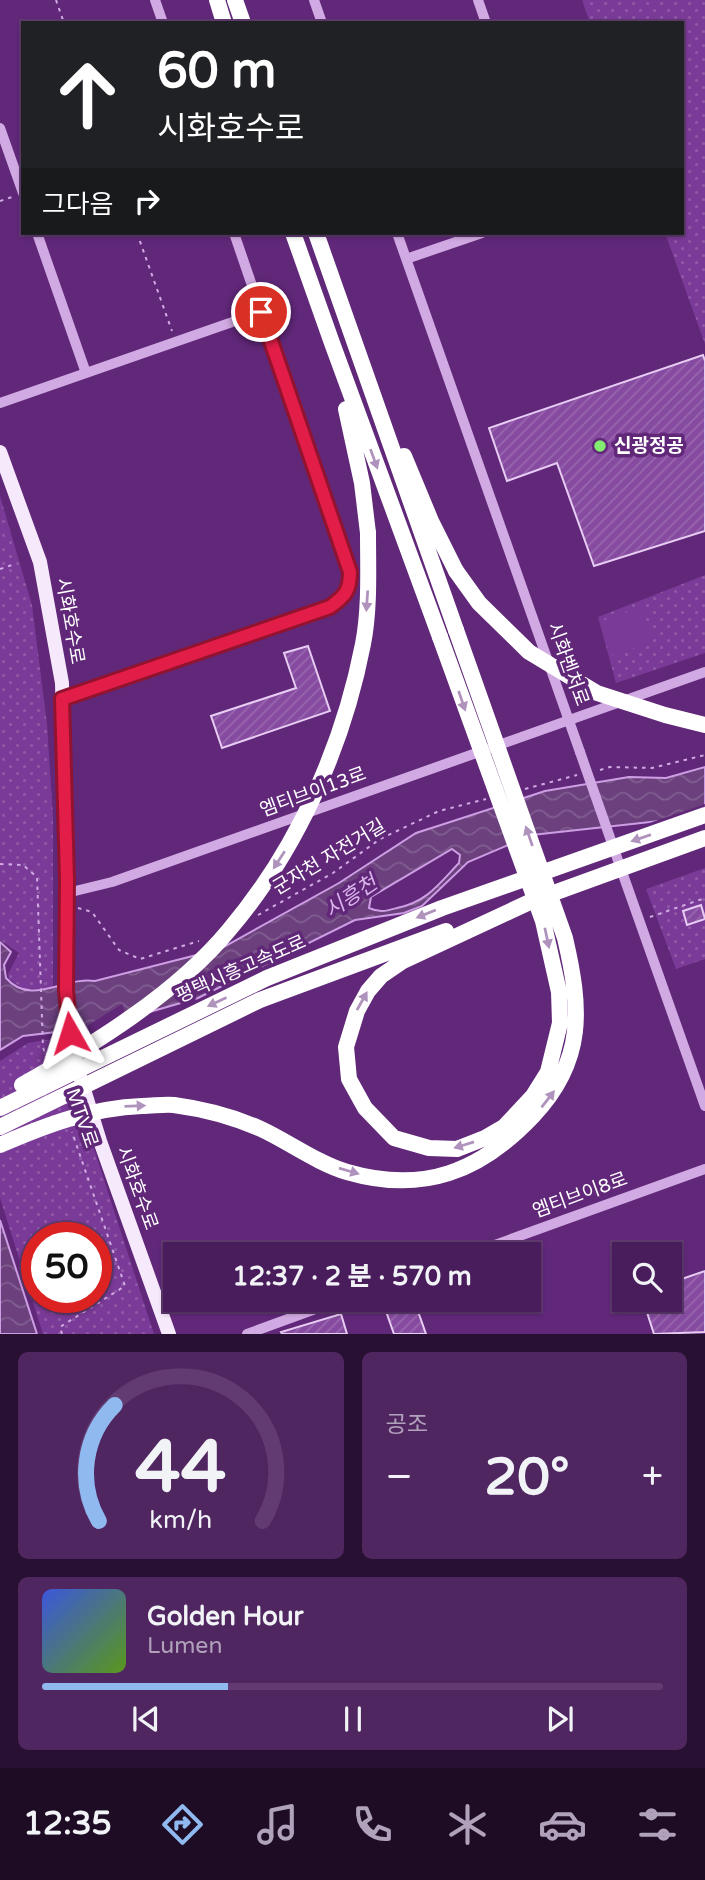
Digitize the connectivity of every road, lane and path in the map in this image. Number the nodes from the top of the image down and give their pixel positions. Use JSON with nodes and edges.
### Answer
{"nodes":[{"id":1,"x":56,"y":0,"type":"edge"},
{"id":2,"x":155,"y":0,"type":"edge"},
{"id":3,"x":217,"y":0,"type":"edge"},
{"id":4,"x":235,"y":0,"type":"edge"},
{"id":5,"x":314,"y":0,"type":"edge"},
{"id":6,"x":478,"y":0,"type":"edge"},
{"id":7,"x":63,"y":21,"type":"edge"},
{"id":8,"x":162,"y":21,"type":"edge"},
{"id":9,"x":223,"y":21,"type":"edge"},
{"id":10,"x":242,"y":21,"type":"edge"},
{"id":11,"x":321,"y":21,"type":"edge"},
{"id":12,"x":485,"y":21,"type":"edge"},
{"id":13,"x":0,"y":128,"type":"edge"},
{"id":14,"x":21,"y":187,"type":"edge"},
{"id":15,"x":11,"y":197,"type":"dead end"},
{"id":16,"x":0,"y":201,"type":"edge"},
{"id":17,"x":38,"y":235,"type":"edge"},
{"id":18,"x":139,"y":235,"type":"edge"},
{"id":19,"x":235,"y":235,"type":"edge"},
{"id":20,"x":293,"y":235,"type":"edge"},
{"id":21,"x":293,"y":235,"type":"edge"},
{"id":22,"x":317,"y":235,"type":"edge"},
{"id":23,"x":398,"y":235,"type":"edge"},
{"id":24,"x":476,"y":235,"type":"edge"},
{"id":25,"x":406,"y":259,"type":"junction"},
{"id":26,"x":331,"y":275,"type":"junction"},
{"id":27,"x":261,"y":312,"type":"junction"},
{"id":28,"x":176,"y":342,"type":"junction"},
{"id":29,"x":86,"y":373,"type":"junction"},
{"id":30,"x":0,"y":403,"type":"edge"},
{"id":31,"x":0,"y":452,"type":"edge"},
{"id":32,"x":12,"y":565,"type":"dead end"},
{"id":33,"x":0,"y":569,"type":"edge"},
{"id":34,"x":705,"y":672,"type":"edge"},
{"id":35,"x":62,"y":699,"type":"junction"},
{"id":36,"x":569,"y":720,"type":"junction"},
{"id":37,"x":705,"y":725,"type":"edge"},
{"id":38,"x":705,"y":755,"type":"edge"},
{"id":39,"x":597,"y":771,"type":"dead end"},
{"id":40,"x":584,"y":774,"type":"dead end"},
{"id":41,"x":518,"y":791,"type":"dead end"},
{"id":42,"x":492,"y":798,"type":"dead end"},
{"id":43,"x":705,"y":815,"type":"edge"},
{"id":44,"x":705,"y":838,"type":"edge"},
{"id":45,"x":0,"y":864,"type":"edge"},
{"id":46,"x":705,"y":898,"type":"edge"},
{"id":47,"x":69,"y":900,"type":"junction"},
{"id":48,"x":532,"y":901,"type":"junction"},
{"id":49,"x":256,"y":916,"type":"dead end"},
{"id":50,"x":640,"y":921,"type":"junction"},
{"id":51,"x":199,"y":941,"type":"dead end"},
{"id":52,"x":47,"y":1060,"type":"dead end"},
{"id":53,"x":0,"y":1098,"type":"edge"},
{"id":54,"x":705,"y":1106,"type":"edge"},
{"id":55,"x":0,"y":1108,"type":"edge"},
{"id":56,"x":0,"y":1127,"type":"edge"},
{"id":57,"x":72,"y":1131,"type":"dead end"},
{"id":58,"x":0,"y":1145,"type":"edge"},
{"id":59,"x":705,"y":1169,"type":"edge"},
{"id":60,"x":503,"y":1242,"type":"edge"},
{"id":61,"x":308,"y":1312,"type":"edge"},
{"id":62,"x":62,"y":1334,"type":"edge"},
{"id":63,"x":169,"y":1334,"type":"edge"},
{"id":64,"x":247,"y":1334,"type":"edge"}],
"edges":[{"from":1,"to":7,"type":"path"},
{"from":2,"to":8,"type":"street"},
{"from":3,"to":9,"type":"highway"},
{"from":4,"to":10,"type":"highway"},
{"from":5,"to":11,"type":"street"},
{"from":6,"to":12,"type":"street"},
{"from":13,"to":14,"type":"street"},
{"from":15,"to":16,"type":"path"},
{"from":17,"to":29,"type":"street"},
{"from":18,"to":28,"type":"path"},
{"from":19,"to":27,"type":"street"},
{"from":20,"to":53,"type":"highway","one_way":true,"bridge":true},
{"from":21,"to":48,"type":"highway","one_way":true,"bridge":true},
{"from":22,"to":26,"type":"highway"},
{"from":23,"to":25,"type":"street","name":"시화벤처로"},
{"from":24,"to":25,"type":"street"},
{"from":25,"to":36,"type":"street","name":"시화벤처로"},
{"from":26,"to":37,"type":"highway","bridge":true},
{"from":58,"to":26,"type":"highway","one_way":true,"bridge":true},
{"from":27,"to":28,"type":"street"},
{"from":27,"to":35,"type":"street"},
{"from":28,"to":29,"type":"street"},
{"from":29,"to":30,"type":"street"},
{"from":31,"to":35,"type":"main road","name":"시화호수로"},
{"from":32,"to":33,"type":"path"},
{"from":34,"to":36,"type":"street","name":"엠티브이13로"},
{"from":35,"to":47,"type":"main road","name":"시화호수로"},
{"from":36,"to":47,"type":"street","name":"엠티브이13로"},
{"from":36,"to":50,"type":"street","name":"시화벤처로","bridge":true},
{"from":38,"to":39,"type":"path"},
{"from":40,"to":41,"type":"path"},
{"from":42,"to":49,"type":"path","name":"군자천 자전거길"},
{"from":43,"to":55,"type":"highway","name":"평택시흥고속도로","one_way":true,"bridge":true},
{"from":44,"to":48,"type":"highway","name":"평택시흥고속도로","bridge":true},
{"from":45,"to":52,"type":"path"},
{"from":46,"to":50,"type":"path"},
{"from":47,"to":51,"type":"path"},
{"from":47,"to":63,"type":"main road","name":"시화호수로"},
{"from":48,"to":56,"type":"highway","name":"평택시흥고속도로","bridge":true},
{"from":50,"to":54,"type":"street","name":"시화벤처로"},
{"from":57,"to":62,"type":"path","name":"MTV로"},
{"from":59,"to":60,"type":"street","name":"엠티브이8로"},
{"from":61,"to":64,"type":"street"}]}
